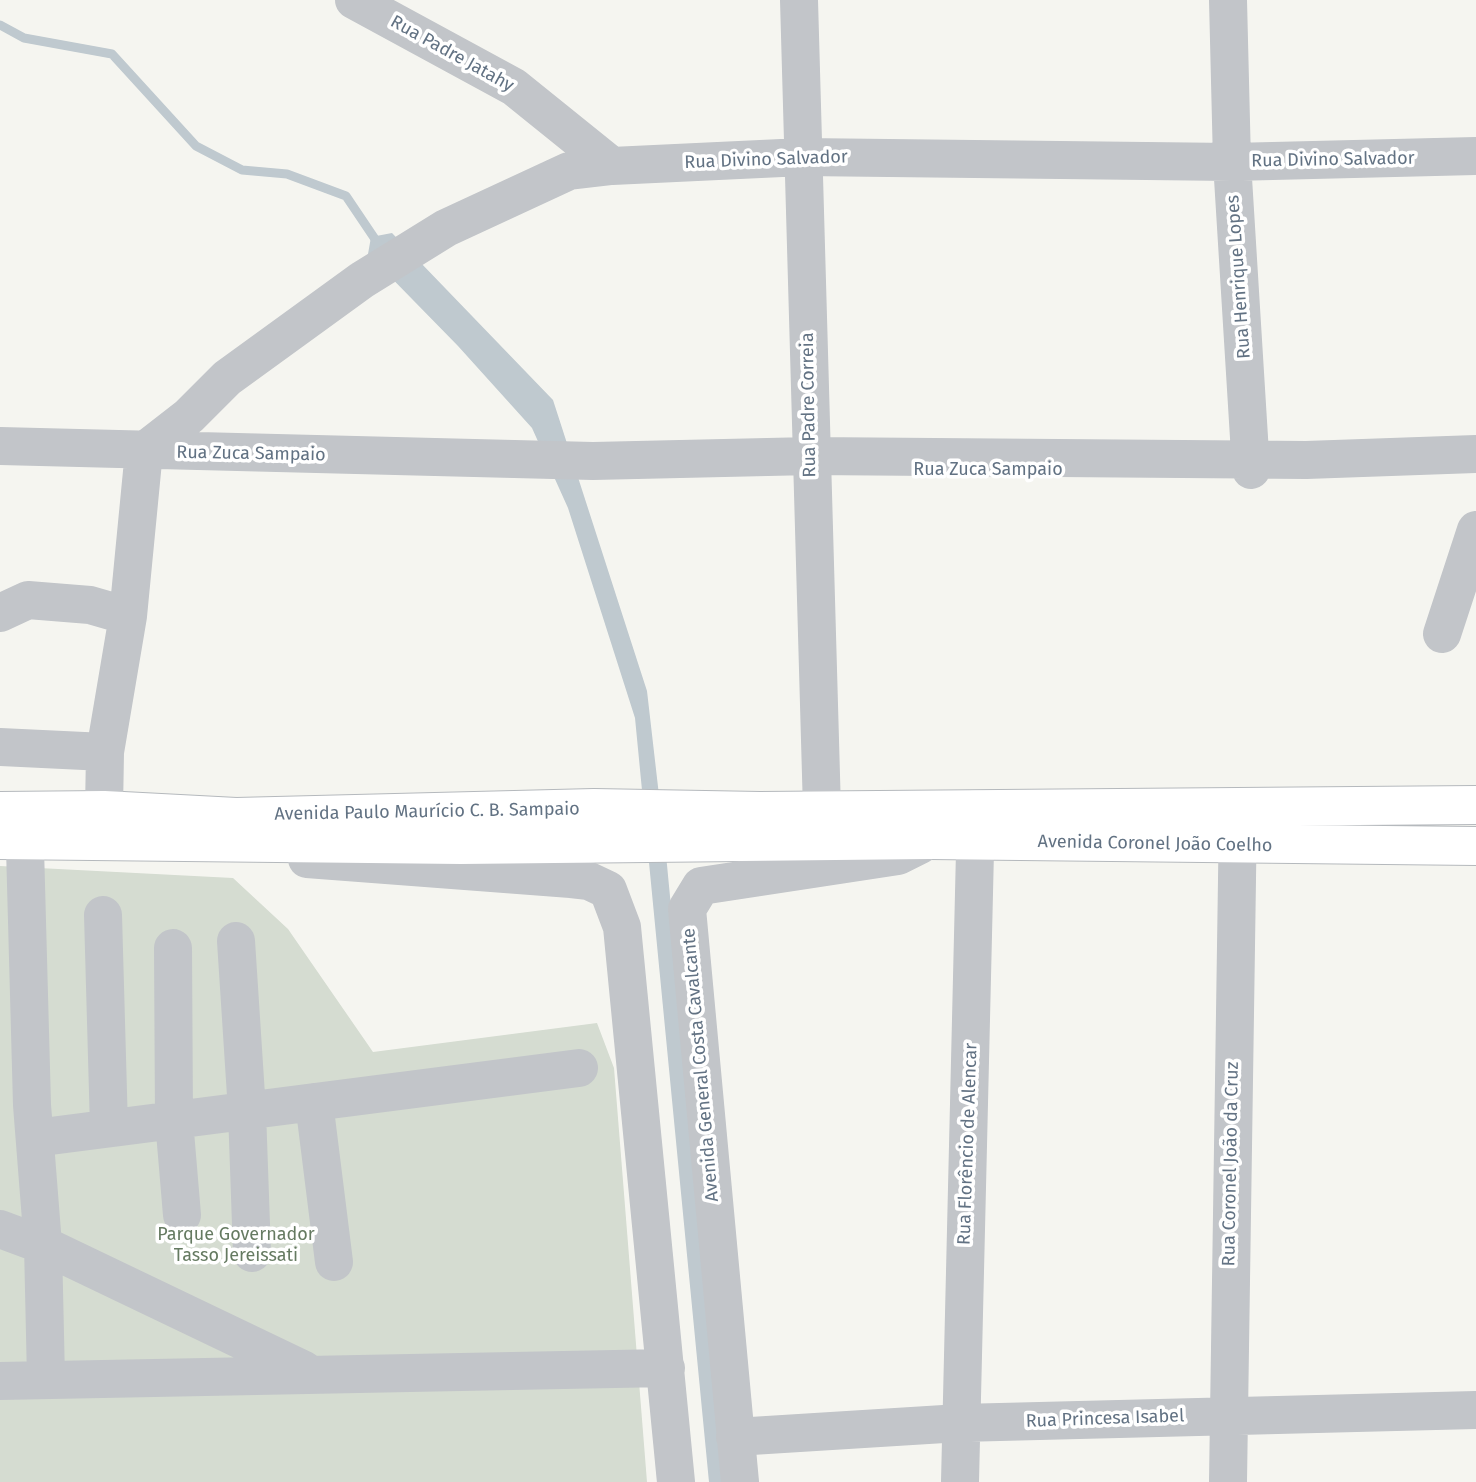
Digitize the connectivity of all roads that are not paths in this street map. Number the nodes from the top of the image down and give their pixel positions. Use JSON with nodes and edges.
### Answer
{"nodes":[{"id":1,"x":354,"y":0,"type":"edge"},
{"id":2,"x":799,"y":0,"type":"edge"},
{"id":3,"x":1228,"y":0,"type":"edge"},
{"id":4,"x":1476,"y":156,"type":"edge"},
{"id":5,"x":803,"y":157,"type":"junction"},
{"id":6,"x":1232,"y":162,"type":"junction"},
{"id":7,"x":612,"y":166,"type":"junction"},
{"id":8,"x":0,"y":446,"type":"edge"},
{"id":9,"x":144,"y":451,"type":"junction"},
{"id":10,"x":1476,"y":453,"type":"edge"},
{"id":11,"x":811,"y":462,"type":"junction"},
{"id":12,"x":1251,"y":464,"type":"junction"},
{"id":13,"x":1476,"y":464,"type":"edge"},
{"id":14,"x":1476,"y":530,"type":"edge"},
{"id":15,"x":0,"y":614,"type":"edge"},
{"id":16,"x":128,"y":616,"type":"junction"},
{"id":17,"x":1442,"y":634,"type":"dead end"},
{"id":18,"x":0,"y":747,"type":"edge"},
{"id":19,"x":105,"y":752,"type":"junction"},
{"id":20,"x":1476,"y":805,"type":"edge"},
{"id":21,"x":1238,"y":806,"type":"junction"},
{"id":22,"x":104,"y":810,"type":"junction"},
{"id":23,"x":836,"y":820,"type":"junction"},
{"id":24,"x":977,"y":824,"type":"junction"},
{"id":25,"x":594,"y":825,"type":"junction"},
{"id":26,"x":12,"y":826,"type":"edge"},
{"id":27,"x":929,"y":840,"type":"junction"},
{"id":28,"x":268,"y":844,"type":"junction"},
{"id":29,"x":1237,"y":845,"type":"junction"},
{"id":30,"x":1476,"y":846,"type":"edge"},
{"id":31,"x":103,"y":915,"type":"dead end"},
{"id":32,"x":236,"y":941,"type":"dead end"},
{"id":33,"x":173,"y":948,"type":"dead end"},
{"id":34,"x":579,"y":1068,"type":"dead end"},
{"id":35,"x":314,"y":1102,"type":"junction"},
{"id":36,"x":247,"y":1111,"type":"junction"},
{"id":37,"x":22,"y":1120,"type":"edge"},
{"id":38,"x":174,"y":1120,"type":"junction"},
{"id":39,"x":109,"y":1128,"type":"junction"},
{"id":40,"x":182,"y":1215,"type":"dead end"},
{"id":41,"x":0,"y":1229,"type":"edge"},
{"id":42,"x":44,"y":1245,"type":"junction"},
{"id":43,"x":252,"y":1253,"type":"dead end"},
{"id":44,"x":334,"y":1262,"type":"dead end"},
{"id":45,"x":666,"y":1368,"type":"junction"},
{"id":46,"x":312,"y":1374,"type":"junction"},
{"id":47,"x":46,"y":1380,"type":"junction"},
{"id":48,"x":0,"y":1381,"type":"edge"},
{"id":49,"x":1476,"y":1410,"type":"edge"},
{"id":50,"x":1226,"y":1415,"type":"junction"},
{"id":51,"x":960,"y":1423,"type":"junction"},
{"id":52,"x":735,"y":1437,"type":"junction"},
{"id":53,"x":676,"y":1482,"type":"edge"},
{"id":54,"x":740,"y":1482,"type":"edge"},
{"id":55,"x":960,"y":1482,"type":"edge"},
{"id":56,"x":1228,"y":1482,"type":"edge"}],
"edges":[{"from":1,"to":7,"type":"street","name":"Rua Padre Jatahy"},
{"from":2,"to":5,"type":"street","name":"Rua Padre Correia"},
{"from":3,"to":6,"type":"street","name":"Rua Henrique Lopes"},
{"from":4,"to":6,"type":"street","name":"Rua Divino Salvador"},
{"from":5,"to":6,"type":"street","name":"Rua Divino Salvador"},
{"from":5,"to":7,"type":"street","name":"Rua Divino Salvador"},
{"from":5,"to":11,"type":"street","name":"Rua Padre Correia"},
{"from":6,"to":12,"type":"street","name":"Rua Henrique Lopes"},
{"from":7,"to":9,"type":"street","name":"Rua Divino Salvador"},
{"from":8,"to":9,"type":"street","name":"Rua Zuca Sampaio"},
{"from":9,"to":11,"type":"street","name":"Rua Zuca Sampaio"},
{"from":9,"to":16,"type":"street"},
{"from":10,"to":12,"type":"street","name":"Rua Zuca Sampaio"},
{"from":11,"to":12,"type":"street","name":"Rua Zuca Sampaio"},
{"from":11,"to":23,"type":"street","name":"Rua Padre Correia"},
{"from":12,"to":13,"type":"street","name":"Rua Zuca Sampaio"},
{"from":14,"to":17,"type":"street"},
{"from":15,"to":16,"type":"street"},
{"from":16,"to":19,"type":"street"},
{"from":18,"to":19,"type":"street"},
{"from":19,"to":22,"type":"street"},
{"from":20,"to":21,"type":"main road","name":"Avenida Coronel João Coelho"},
{"from":21,"to":24,"type":"main road","name":"Avenida Coronel João Coelho"},
{"from":21,"to":29,"type":"street","name":"Rua Coronel João da Cruz"},
{"from":22,"to":25,"type":"main road","name":"Avenida Paulo Maurício C. B. Sampaio"},
{"from":22,"to":26,"type":"main road","name":"Avenida Paulo Maurício C. B. Sampaio"},
{"from":23,"to":24,"type":"main road","name":"Avenida Coronel João Coelho"},
{"from":23,"to":25,"type":"main road","name":"Avenida Paulo Maurício C. B. Sampaio"},
{"from":23,"to":27,"type":"main road","name":"Avenida Coronel João Coelho"},
{"from":24,"to":27,"type":"main road","name":"Avenida Coronel João Coelho"},
{"from":24,"to":29,"type":"main road","name":"Avenida Coronel João Coelho"},
{"from":24,"to":51,"type":"street","name":"Rua Florêncio de Alencar"},
{"from":25,"to":28,"type":"main road","name":"Avenida Paulo Maurício C. B. Sampaio"},
{"from":26,"to":28,"type":"main road","name":"Avenida Paulo Maurício C. B. Sampaio"},
{"from":26,"to":37,"type":"street"},
{"from":27,"to":52,"type":"street","name":"Avenida General Costa Cavalcante"},
{"from":28,"to":45,"type":"street"},
{"from":29,"to":30,"type":"main road","name":"Avenida Coronel João Coelho"},
{"from":29,"to":50,"type":"street","name":"Rua Coronel João da Cruz"},
{"from":31,"to":39,"type":"street"},
{"from":32,"to":36,"type":"street"},
{"from":33,"to":38,"type":"street"},
{"from":34,"to":35,"type":"street"},
{"from":35,"to":36,"type":"street"},
{"from":35,"to":44,"type":"street"},
{"from":36,"to":38,"type":"street"},
{"from":36,"to":43,"type":"street"},
{"from":37,"to":39,"type":"street"},
{"from":37,"to":42,"type":"street"},
{"from":38,"to":39,"type":"street"},
{"from":38,"to":40,"type":"street"},
{"from":41,"to":42,"type":"street"},
{"from":42,"to":46,"type":"street"},
{"from":42,"to":47,"type":"street"},
{"from":45,"to":46,"type":"street"},
{"from":45,"to":53,"type":"street"},
{"from":46,"to":47,"type":"street"},
{"from":47,"to":48,"type":"street"},
{"from":49,"to":50,"type":"street","name":"Rua Princesa Isabel"},
{"from":50,"to":51,"type":"street","name":"Rua Princesa Isabel"},
{"from":50,"to":56,"type":"street","name":"Rua Coronel João da Cruz"},
{"from":51,"to":52,"type":"street","name":"Rua Princesa Isabel"},
{"from":51,"to":55,"type":"street","name":"Rua Florêncio de Alencar"},
{"from":52,"to":54,"type":"street","name":"Avenida General Costa Cavalcante"}]}
